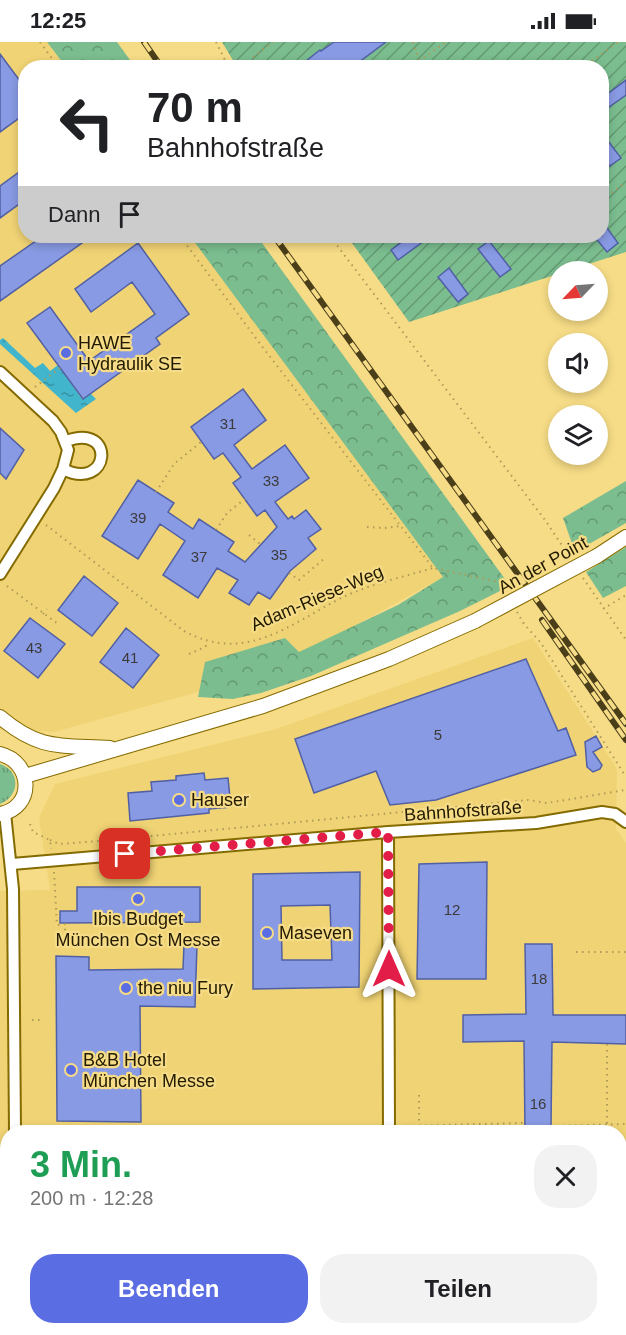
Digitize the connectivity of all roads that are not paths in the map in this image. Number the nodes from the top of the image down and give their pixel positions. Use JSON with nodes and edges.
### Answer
{"nodes":[{"id":1,"x":0,"y":372,"type":"edge"},
{"id":2,"x":66,"y":441,"type":"junction"},
{"id":3,"x":63,"y":469,"type":"junction"},
{"id":4,"x":626,"y":537,"type":"edge"},
{"id":5,"x":0,"y":574,"type":"edge"},
{"id":6,"x":0,"y":717,"type":"edge"},
{"id":7,"x":121,"y":748,"type":"junction"},
{"id":8,"x":0,"y":754,"type":"edge"},
{"id":9,"x":25,"y":776,"type":"junction"},
{"id":10,"x":2,"y":813,"type":"edge"},
{"id":11,"x":626,"y":822,"type":"edge"},
{"id":12,"x":388,"y":832,"type":"junction"},
{"id":13,"x":12,"y":864,"type":"junction"},
{"id":14,"x":15,"y":1125,"type":"edge"},
{"id":15,"x":389,"y":1125,"type":"edge"}],
"edges":[{"from":1,"to":2,"type":"street"},
{"from":2,"to":3,"type":"street"},
{"from":2,"to":3,"type":"street"},
{"from":3,"to":5,"type":"street"},
{"from":4,"to":7,"type":"street","name":"An der Point","bridge":true},
{"from":6,"to":7,"type":"street"},
{"from":7,"to":9,"type":"street","name":"An der Point"},
{"from":8,"to":9,"type":"street"},
{"from":9,"to":10,"type":"street"},
{"from":10,"to":13,"type":"street"},
{"from":11,"to":12,"type":"street","name":"Bahnhofstraße"},
{"from":12,"to":13,"type":"street","name":"Bahnhofstraße"},
{"from":12,"to":15,"type":"street"},
{"from":13,"to":14,"type":"street"}]}
